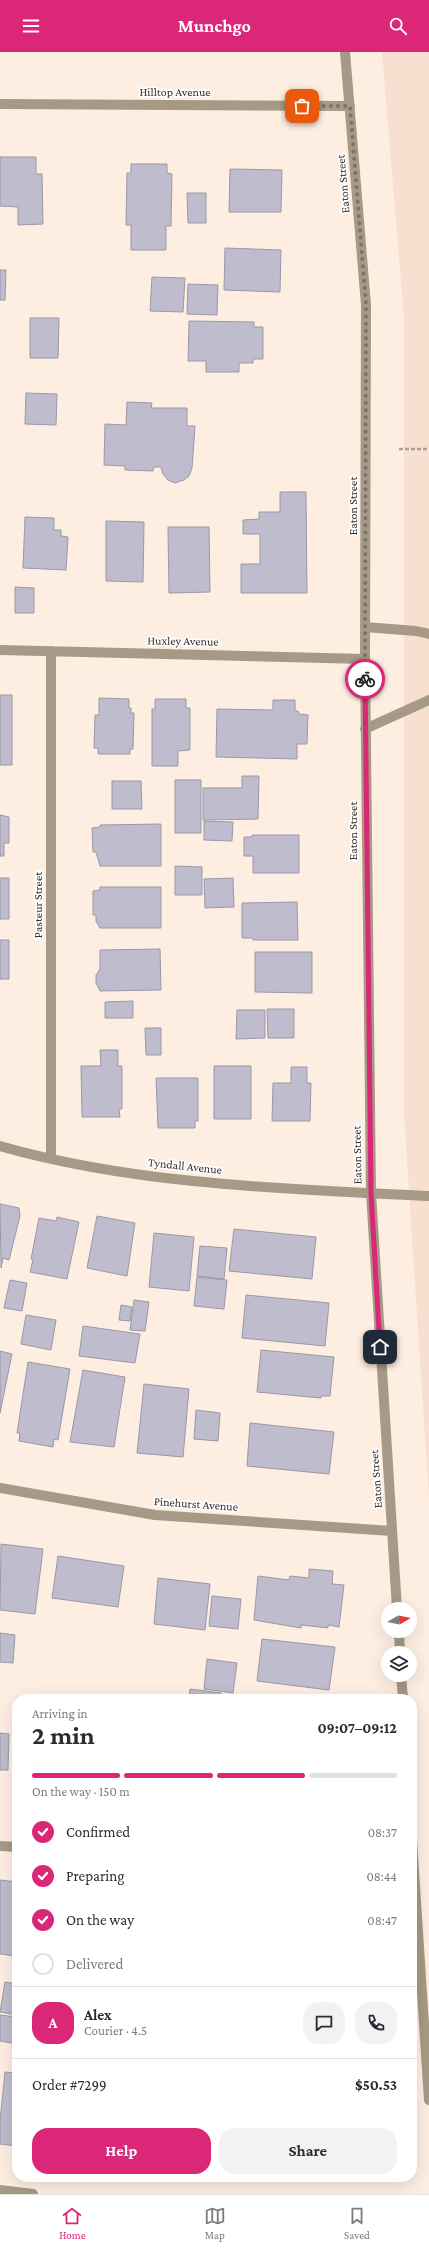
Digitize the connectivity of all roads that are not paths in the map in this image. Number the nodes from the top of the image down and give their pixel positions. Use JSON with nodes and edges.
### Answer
{"nodes":[{"id":1,"x":345,"y":52,"type":"edge"},
{"id":2,"x":0,"y":104,"type":"edge"},
{"id":3,"x":350,"y":106,"type":"junction"},
{"id":4,"x":365,"y":627,"type":"junction"},
{"id":5,"x":429,"y":634,"type":"edge"},
{"id":6,"x":0,"y":650,"type":"edge"},
{"id":7,"x":51,"y":651,"type":"junction"},
{"id":8,"x":365,"y":659,"type":"junction"},
{"id":9,"x":429,"y":700,"type":"edge"},
{"id":10,"x":365,"y":729,"type":"junction"},
{"id":11,"x":0,"y":1146,"type":"edge"},
{"id":12,"x":51,"y":1158,"type":"junction"},
{"id":13,"x":371,"y":1193,"type":"junction"},
{"id":14,"x":429,"y":1196,"type":"edge"},
{"id":15,"x":0,"y":1488,"type":"edge"},
{"id":16,"x":392,"y":1531,"type":"junction"},
{"id":17,"x":397,"y":1602,"type":"edge"},
{"id":18,"x":402,"y":1682,"type":"edge"},
{"id":19,"x":403,"y":1694,"type":"edge"},
{"id":20,"x":0,"y":1846,"type":"edge"},
{"id":21,"x":12,"y":1847,"type":"edge"},
{"id":22,"x":417,"y":1933,"type":"edge"},
{"id":23,"x":428,"y":2071,"type":"edge"},
{"id":24,"x":429,"y":2100,"type":"edge"},
{"id":25,"x":0,"y":2190,"type":"edge"},
{"id":26,"x":33,"y":2194,"type":"edge"}],
"edges":[{"from":1,"to":3,"type":"street","name":"Eaton Street"},
{"from":2,"to":3,"type":"street","name":"Hilltop Avenue"},
{"from":3,"to":4,"type":"street","name":"Eaton Street"},
{"from":4,"to":5,"type":"street"},
{"from":4,"to":8,"type":"street","name":"Eaton Street"},
{"from":6,"to":7,"type":"street","name":"Huxley Avenue"},
{"from":7,"to":8,"type":"street","name":"Huxley Avenue"},
{"from":7,"to":12,"type":"street","name":"Pasteur Street"},
{"from":8,"to":10,"type":"street","name":"Eaton Street"},
{"from":9,"to":10,"type":"street"},
{"from":10,"to":13,"type":"street","name":"Eaton Street"},
{"from":11,"to":12,"type":"street","name":"Tyndall Avenue"},
{"from":12,"to":13,"type":"street","name":"Tyndall Avenue"},
{"from":13,"to":14,"type":"street","name":"Tyndall Avenue"},
{"from":13,"to":16,"type":"street","name":"Eaton Street"},
{"from":15,"to":16,"type":"street","name":"Pinehurst Avenue"},
{"from":16,"to":17,"type":"street","name":"Eaton Street"},
{"from":18,"to":19,"type":"street"},
{"from":20,"to":21,"type":"street"},
{"from":22,"to":23,"type":"street"},
{"from":23,"to":24,"type":"street"},
{"from":25,"to":26,"type":"street"}]}
